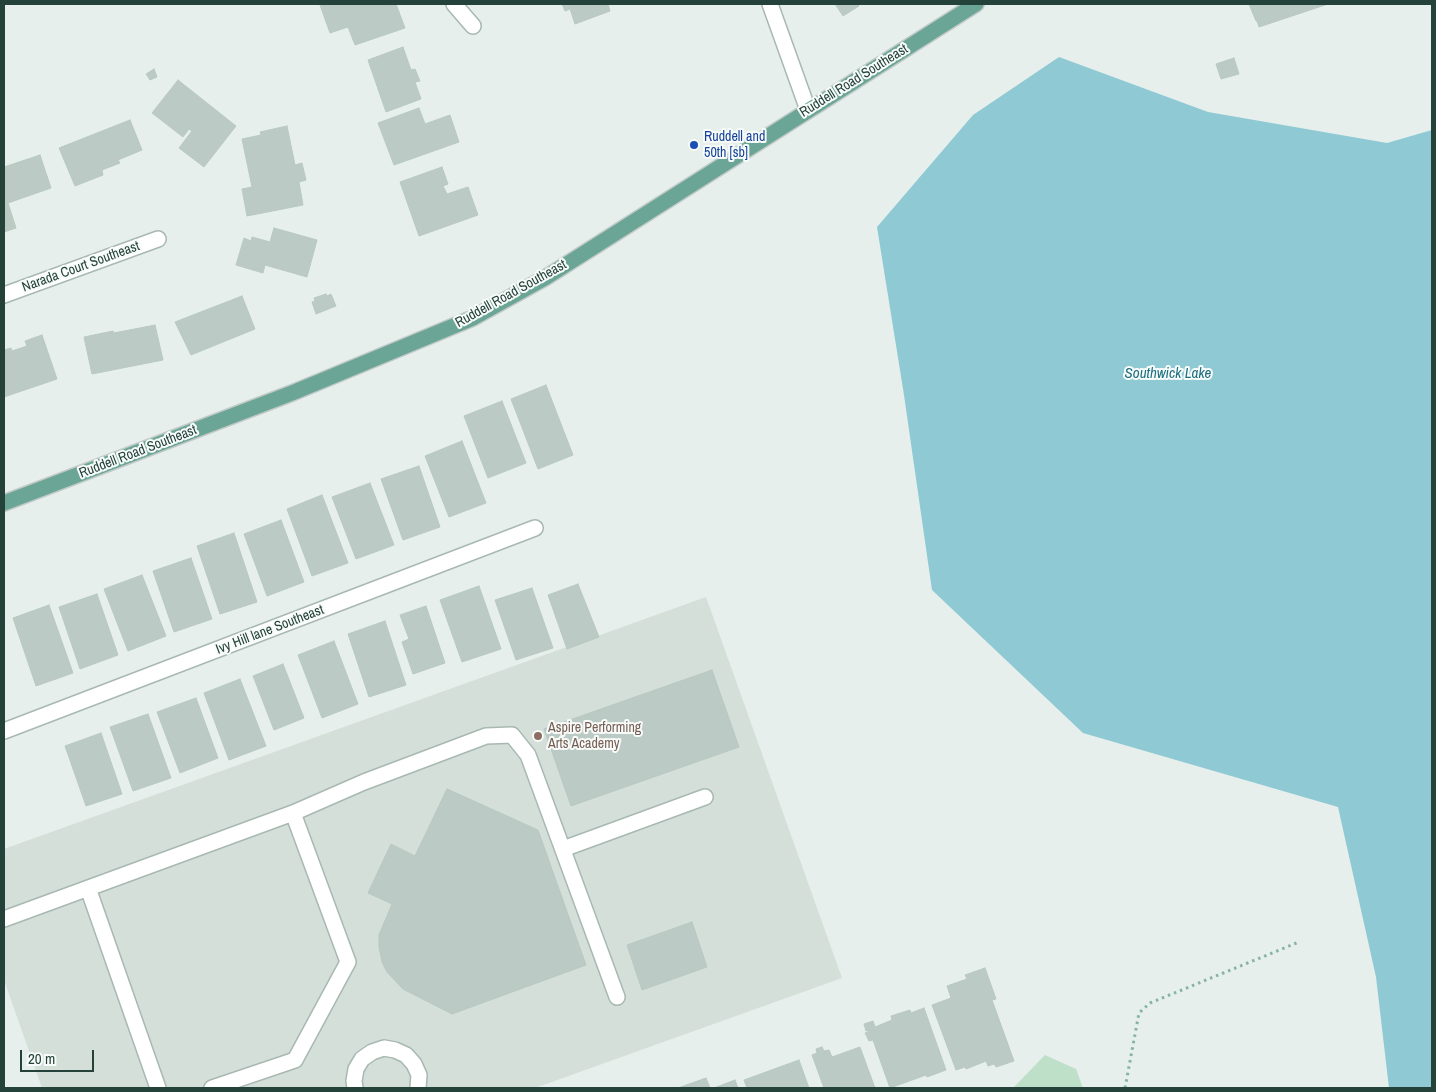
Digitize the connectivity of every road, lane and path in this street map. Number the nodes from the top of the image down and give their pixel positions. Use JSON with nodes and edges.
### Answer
{"nodes":[{"id":1,"x":454,"y":4,"type":"edge"},
{"id":2,"x":770,"y":4,"type":"edge"},
{"id":3,"x":976,"y":4,"type":"edge"},
{"id":4,"x":473,"y":26,"type":"dead end"},
{"id":5,"x":808,"y":110,"type":"junction"},
{"id":6,"x":158,"y":239,"type":"dead end"},
{"id":7,"x":4,"y":295,"type":"edge"},
{"id":8,"x":4,"y":503,"type":"edge"},
{"id":9,"x":535,"y":528,"type":"dead end"},
{"id":10,"x":4,"y":731,"type":"edge"},
{"id":11,"x":706,"y":797,"type":"dead end"},
{"id":12,"x":293,"y":813,"type":"junction"},
{"id":13,"x":563,"y":850,"type":"junction"},
{"id":14,"x":88,"y":888,"type":"junction"},
{"id":15,"x":4,"y":919,"type":"edge"},
{"id":16,"x":1298,"y":942,"type":"dead end"},
{"id":17,"x":617,"y":997,"type":"dead end"},
{"id":18,"x":158,"y":1088,"type":"edge"},
{"id":19,"x":212,"y":1088,"type":"edge"},
{"id":20,"x":355,"y":1088,"type":"edge"},
{"id":21,"x":418,"y":1088,"type":"edge"},
{"id":22,"x":1125,"y":1088,"type":"edge"}],
"edges":[{"from":1,"to":4,"type":"street"},
{"from":2,"to":5,"type":"street"},
{"from":3,"to":5,"type":"main road","name":"Ruddell Road Southeast"},
{"from":5,"to":8,"type":"main road","name":"Ruddell Road Southeast"},
{"from":6,"to":7,"type":"street","name":"Narada Court Southeast"},
{"from":9,"to":10,"type":"street","name":"Ivy Hill lane Southeast"},
{"from":11,"to":13,"type":"street"},
{"from":12,"to":13,"type":"street"},
{"from":12,"to":14,"type":"street"},
{"from":12,"to":19,"type":"street"},
{"from":13,"to":17,"type":"street"},
{"from":14,"to":15,"type":"street"},
{"from":14,"to":18,"type":"street"},
{"from":16,"to":22,"type":"path"},
{"from":20,"to":21,"type":"street"}]}
